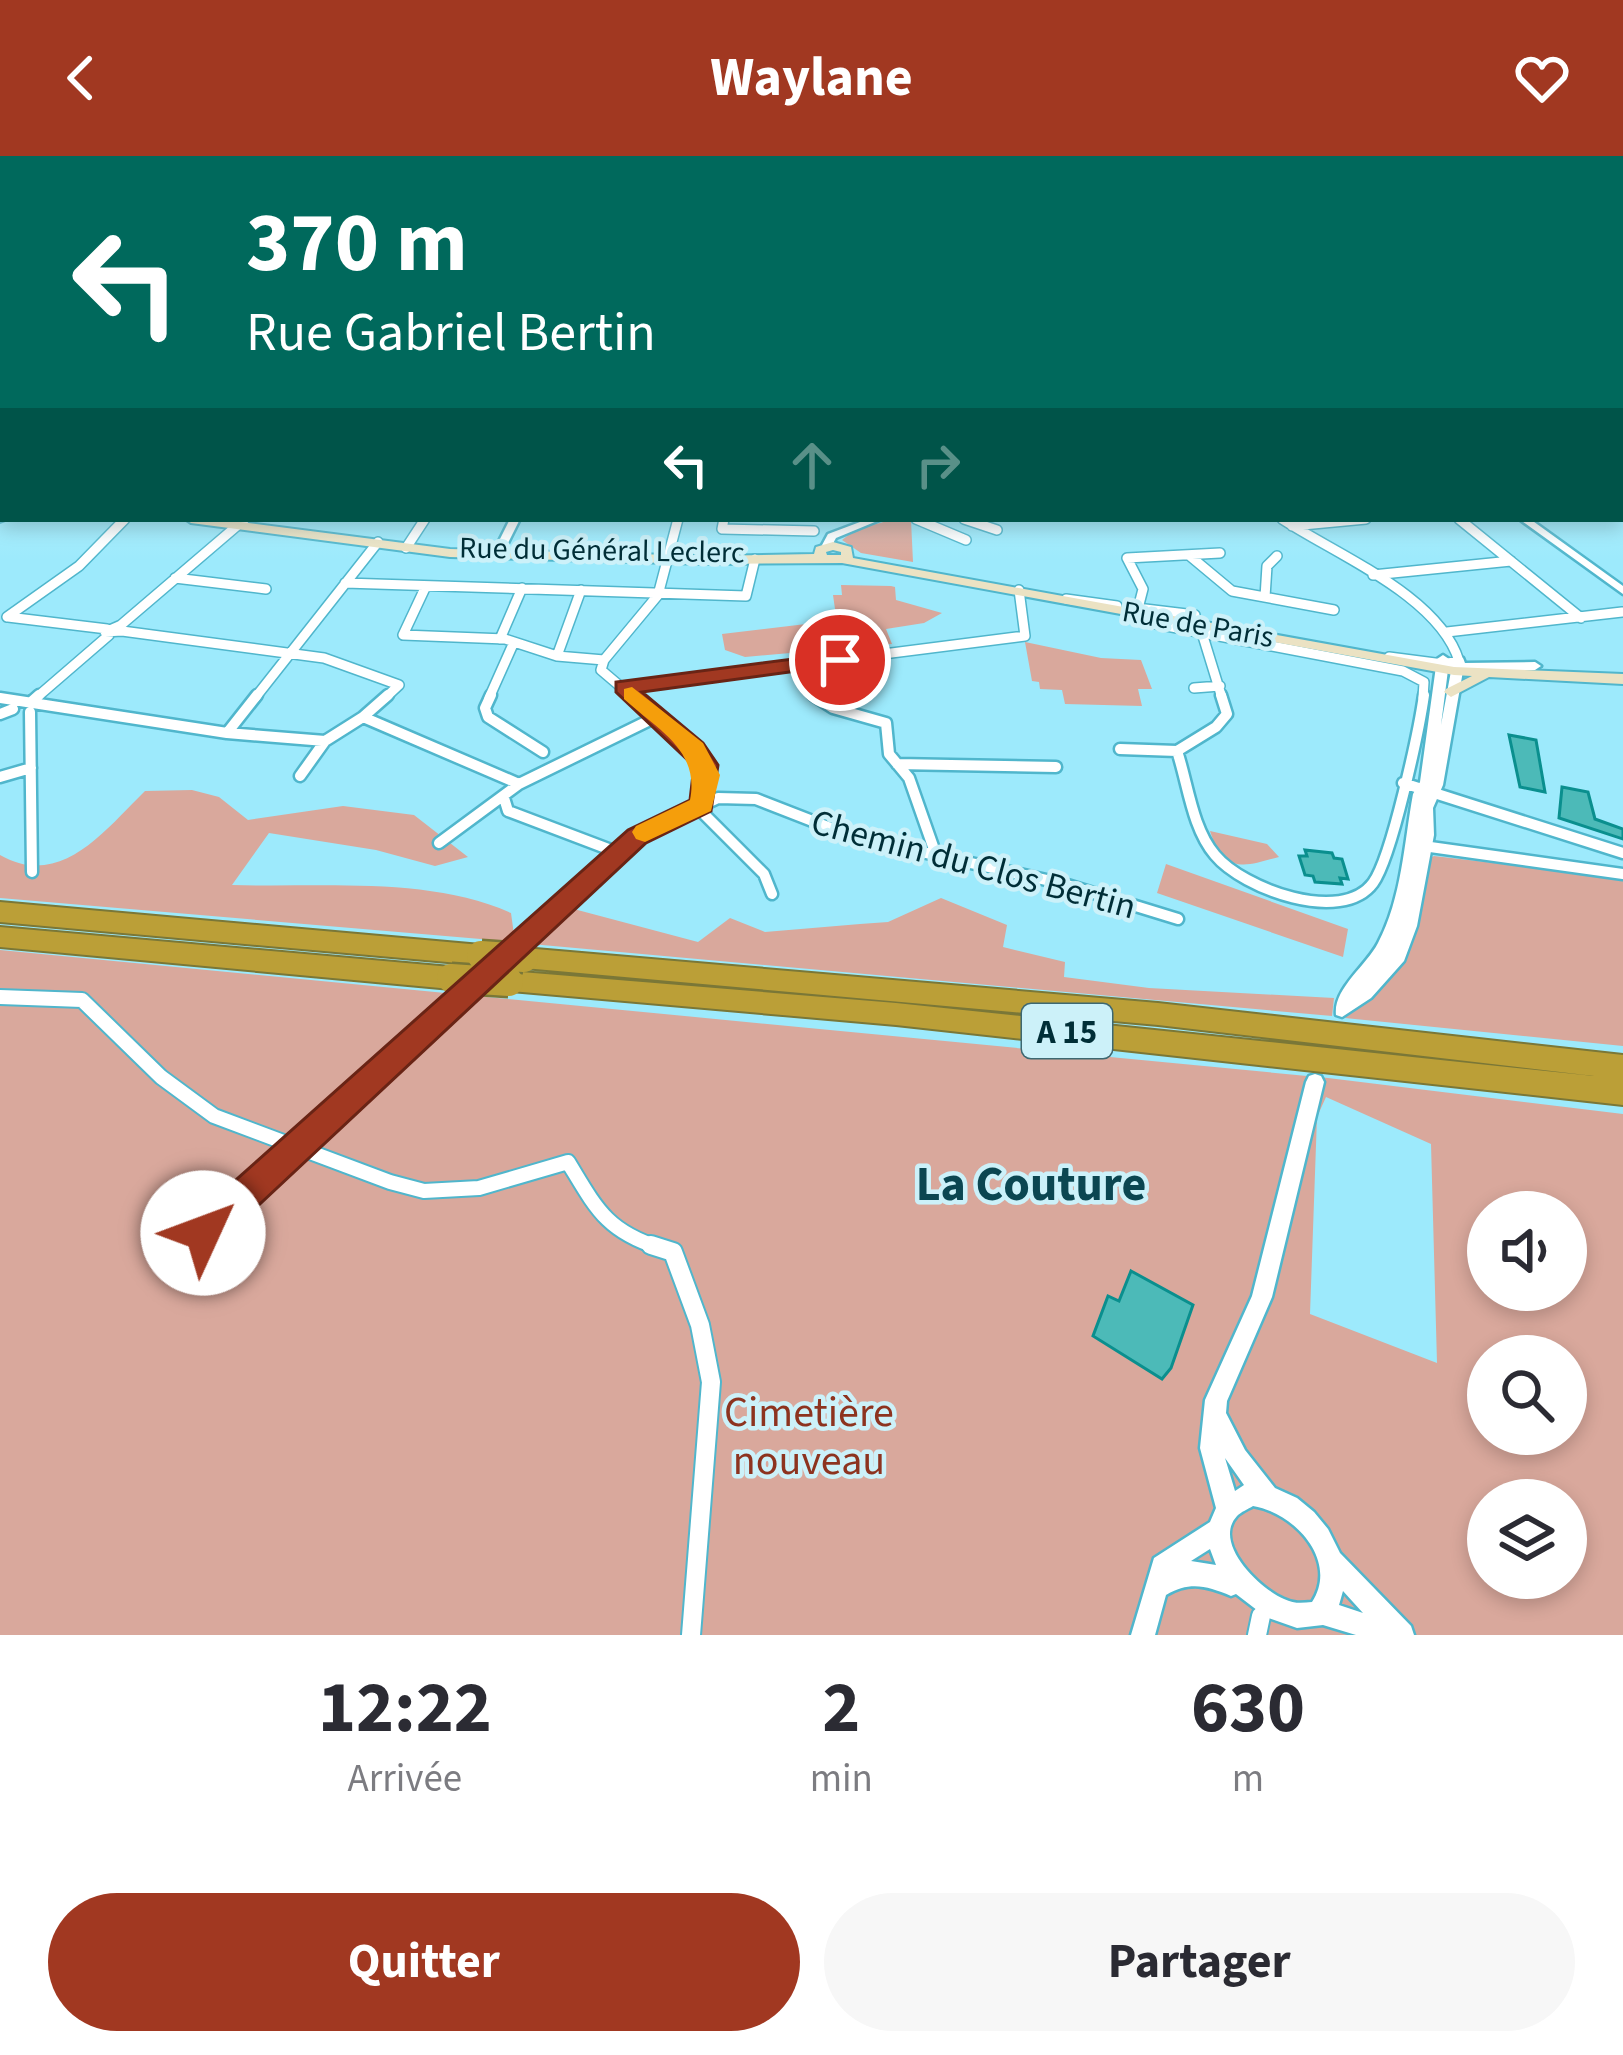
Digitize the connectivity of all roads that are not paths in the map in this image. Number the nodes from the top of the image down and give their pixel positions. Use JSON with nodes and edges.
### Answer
{"nodes":[{"id":1,"x":122,"y":522,"type":"edge"},
{"id":2,"x":241,"y":522,"type":"edge"},
{"id":3,"x":423,"y":522,"type":"edge"},
{"id":4,"x":513,"y":522,"type":"edge"},
{"id":5,"x":677,"y":522,"type":"edge"},
{"id":6,"x":873,"y":522,"type":"edge"},
{"id":7,"x":923,"y":522,"type":"edge"},
{"id":8,"x":973,"y":522,"type":"edge"},
{"id":9,"x":1287,"y":522,"type":"edge"},
{"id":10,"x":1463,"y":522,"type":"edge"},
{"id":11,"x":1528,"y":522,"type":"edge"},
{"id":12,"x":741,"y":524,"type":"edge"},
{"id":13,"x":997,"y":530,"type":"dead end"},
{"id":14,"x":814,"y":531,"type":"dead end"},
{"id":15,"x":966,"y":540,"type":"dead end"},
{"id":16,"x":380,"y":543,"type":"junction"},
{"id":17,"x":407,"y":545,"type":"junction"},
{"id":18,"x":835,"y":549,"type":"junction"},
{"id":19,"x":498,"y":552,"type":"junction"},
{"id":20,"x":1220,"y":553,"type":"dead end"},
{"id":21,"x":1189,"y":555,"type":"junction"},
{"id":22,"x":1277,"y":556,"type":"dead end"},
{"id":23,"x":668,"y":557,"type":"junction"},
{"id":24,"x":755,"y":559,"type":"junction"},
{"id":25,"x":1511,"y":561,"type":"junction"},
{"id":26,"x":1372,"y":575,"type":"junction"},
{"id":27,"x":175,"y":578,"type":"junction"},
{"id":28,"x":345,"y":584,"type":"junction"},
{"id":29,"x":426,"y":586,"type":"junction"},
{"id":30,"x":523,"y":588,"type":"junction"},
{"id":31,"x":266,"y":589,"type":"dead end"},
{"id":32,"x":581,"y":590,"type":"junction"},
{"id":33,"x":1019,"y":590,"type":"junction"},
{"id":34,"x":1623,"y":591,"type":"edge"},
{"id":35,"x":659,"y":592,"type":"junction"},
{"id":36,"x":1265,"y":597,"type":"junction"},
{"id":37,"x":1136,"y":609,"type":"junction"},
{"id":38,"x":1334,"y":610,"type":"dead end"},
{"id":39,"x":1622,"y":612,"type":"edge"},
{"id":40,"x":1581,"y":618,"type":"junction"},
{"id":41,"x":121,"y":628,"type":"junction"},
{"id":42,"x":108,"y":632,"type":"junction"},
{"id":43,"x":1448,"y":632,"type":"junction"},
{"id":44,"x":1202,"y":633,"type":"junction"},
{"id":45,"x":305,"y":635,"type":"junction"},
{"id":46,"x":500,"y":638,"type":"junction"},
{"id":47,"x":514,"y":642,"type":"junction"},
{"id":48,"x":292,"y":653,"type":"junction"},
{"id":49,"x":557,"y":656,"type":"junction"},
{"id":50,"x":324,"y":658,"type":"junction"},
{"id":51,"x":604,"y":660,"type":"junction"},
{"id":52,"x":800,"y":665,"type":"junction"},
{"id":53,"x":1450,"y":665,"type":"junction"},
{"id":54,"x":1535,"y":665,"type":"junction"},
{"id":55,"x":1487,"y":668,"type":"junction"},
{"id":56,"x":1623,"y":670,"type":"edge"},
{"id":57,"x":1623,"y":679,"type":"edge"},
{"id":58,"x":1220,"y":686,"type":"junction"},
{"id":59,"x":623,"y":687,"type":"junction"},
{"id":60,"x":1194,"y":688,"type":"dead end"},
{"id":61,"x":1451,"y":692,"type":"junction"},
{"id":62,"x":0,"y":698,"type":"edge"},
{"id":63,"x":23,"y":706,"type":"junction"},
{"id":64,"x":0,"y":714,"type":"edge"},
{"id":65,"x":658,"y":716,"type":"junction"},
{"id":66,"x":363,"y":717,"type":"junction"},
{"id":67,"x":227,"y":733,"type":"junction"},
{"id":68,"x":326,"y":741,"type":"junction"},
{"id":69,"x":1120,"y":749,"type":"dead end"},
{"id":70,"x":1177,"y":751,"type":"junction"},
{"id":71,"x":543,"y":752,"type":"dead end"},
{"id":72,"x":897,"y":764,"type":"junction"},
{"id":73,"x":1056,"y":767,"type":"dead end"},
{"id":74,"x":31,"y":768,"type":"junction"},
{"id":75,"x":301,"y":776,"type":"dead end"},
{"id":76,"x":0,"y":777,"type":"edge"},
{"id":77,"x":1403,"y":783,"type":"junction"},
{"id":78,"x":519,"y":784,"type":"junction"},
{"id":79,"x":1430,"y":790,"type":"junction"},
{"id":80,"x":504,"y":798,"type":"junction"},
{"id":81,"x":702,"y":805,"type":"junction"},
{"id":82,"x":439,"y":843,"type":"dead end"},
{"id":83,"x":1417,"y":845,"type":"junction"},
{"id":84,"x":620,"y":853,"type":"junction"},
{"id":85,"x":1623,"y":853,"type":"edge"},
{"id":86,"x":936,"y":855,"type":"junction"},
{"id":87,"x":32,"y":872,"type":"dead end"},
{"id":88,"x":1623,"y":874,"type":"edge"},
{"id":89,"x":772,"y":894,"type":"dead end"},
{"id":90,"x":0,"y":912,"type":"edge"},
{"id":91,"x":1178,"y":919,"type":"dead end"},
{"id":92,"x":0,"y":937,"type":"edge"},
{"id":93,"x":517,"y":970,"type":"junction"},
{"id":94,"x":0,"y":998,"type":"edge"},
{"id":95,"x":1623,"y":1067,"type":"edge"},
{"id":96,"x":1315,"y":1082,"type":"dead end"},
{"id":97,"x":1623,"y":1092,"type":"edge"},
{"id":98,"x":298,"y":1144,"type":"junction"},
{"id":99,"x":203,"y":1233,"type":"dead end"},
{"id":100,"x":1214,"y":1413,"type":"junction"},
{"id":101,"x":1266,"y":1494,"type":"junction"},
{"id":102,"x":1224,"y":1519,"type":"junction"},
{"id":103,"x":1328,"y":1557,"type":"junction"},
{"id":104,"x":1232,"y":1585,"type":"junction"},
{"id":105,"x":1156,"y":1587,"type":"junction"},
{"id":106,"x":1321,"y":1612,"type":"junction"},
{"id":107,"x":1259,"y":1625,"type":"edge"},
{"id":108,"x":691,"y":1635,"type":"edge"},
{"id":109,"x":1143,"y":1635,"type":"edge"},
{"id":110,"x":1399,"y":1635,"type":"edge"}],
"edges":[{"from":1,"to":42,"type":"street"},
{"from":2,"to":16,"type":"main road","name":"Rue du Général Leclerc"},
{"from":2,"to":27,"type":"street"},
{"from":3,"to":17,"type":"street"},
{"from":4,"to":19,"type":"street"},
{"from":5,"to":23,"type":"street"},
{"from":6,"to":18,"type":"street"},
{"from":7,"to":15,"type":"street"},
{"from":8,"to":13,"type":"street"},
{"from":9,"to":26,"type":"street"},
{"from":10,"to":25,"type":"street"},
{"from":11,"to":34,"type":"street"},
{"from":12,"to":14,"type":"street"},
{"from":16,"to":17,"type":"main road","name":"Rue du Général Leclerc"},
{"from":16,"to":28,"type":"street"},
{"from":17,"to":19,"type":"main road","name":"Rue du Général Leclerc"},
{"from":18,"to":23,"type":"main road","name":"Rue du Général Leclerc"},
{"from":18,"to":24,"type":"main road","name":"Rue du Général Leclerc"},
{"from":18,"to":33,"type":"main road","name":"Rue de Paris"},
{"from":18,"to":37,"type":"main road","name":"Rue de Paris"},
{"from":19,"to":23,"type":"main road","name":"Rue du Général Leclerc"},
{"from":20,"to":21,"type":"street"},
{"from":21,"to":36,"type":"street"},
{"from":21,"to":37,"type":"street"},
{"from":22,"to":36,"type":"street"},
{"from":23,"to":24,"type":"main road","name":"Rue du Général Leclerc"},
{"from":23,"to":35,"type":"street"},
{"from":24,"to":35,"type":"street"},
{"from":25,"to":26,"type":"street"},
{"from":25,"to":40,"type":"street"},
{"from":26,"to":43,"type":"street"},
{"from":27,"to":31,"type":"street"},
{"from":27,"to":41,"type":"street"},
{"from":28,"to":29,"type":"street"},
{"from":28,"to":45,"type":"street"},
{"from":29,"to":30,"type":"street"},
{"from":29,"to":46,"type":"street"},
{"from":30,"to":32,"type":"street"},
{"from":30,"to":46,"type":"street"},
{"from":32,"to":35,"type":"street"},
{"from":32,"to":49,"type":"street"},
{"from":33,"to":37,"type":"main road","name":"Rue de Paris"},
{"from":33,"to":52,"type":"street"},
{"from":35,"to":51,"type":"street"},
{"from":36,"to":38,"type":"street"},
{"from":37,"to":44,"type":"street"},
{"from":37,"to":53,"type":"main road","name":"Rue de Paris"},
{"from":37,"to":53,"type":"main road","name":"Rue de Paris"},
{"from":39,"to":40,"type":"street"},
{"from":40,"to":43,"type":"street"},
{"from":41,"to":42,"type":"street"},
{"from":41,"to":48,"type":"street"},
{"from":42,"to":63,"type":"street"},
{"from":43,"to":53,"type":"street"},
{"from":44,"to":58,"type":"street"},
{"from":44,"to":77,"type":"street"},
{"from":45,"to":48,"type":"street"},
{"from":45,"to":50,"type":"street"},
{"from":46,"to":47,"type":"street"},
{"from":47,"to":49,"type":"street"},
{"from":47,"to":71,"type":"street"},
{"from":48,"to":50,"type":"street"},
{"from":48,"to":67,"type":"street"},
{"from":49,"to":51,"type":"street"},
{"from":50,"to":66,"type":"street"},
{"from":51,"to":59,"type":"street"},
{"from":52,"to":59,"type":"street"},
{"from":52,"to":72,"type":"street"},
{"from":53,"to":54,"type":"street"},
{"from":53,"to":55,"type":"main road","name":"Rue de Paris"},
{"from":53,"to":61,"type":"street"},
{"from":53,"to":79,"type":"street"},
{"from":54,"to":55,"type":"main road"},
{"from":54,"to":56,"type":"main road"},
{"from":55,"to":57,"type":"main road","name":"Rue de Paris"},
{"from":55,"to":61,"type":"main road"},
{"from":58,"to":60,"type":"street"},
{"from":58,"to":70,"type":"street"},
{"from":59,"to":65,"type":"street"},
{"from":61,"to":79,"type":"street"},
{"from":62,"to":63,"type":"street"},
{"from":63,"to":64,"type":"street"},
{"from":63,"to":67,"type":"street"},
{"from":63,"to":74,"type":"street"},
{"from":65,"to":78,"type":"street"},
{"from":65,"to":81,"type":"street"},
{"from":66,"to":68,"type":"street"},
{"from":66,"to":78,"type":"street"},
{"from":67,"to":68,"type":"street"},
{"from":68,"to":75,"type":"street"},
{"from":69,"to":70,"type":"street"},
{"from":70,"to":77,"type":"street"},
{"from":72,"to":73,"type":"street"},
{"from":72,"to":86,"type":"street"},
{"from":74,"to":76,"type":"street"},
{"from":74,"to":87,"type":"street"},
{"from":77,"to":79,"type":"street"},
{"from":78,"to":80,"type":"street"},
{"from":79,"to":83,"type":"street"},
{"from":79,"to":85,"type":"street"},
{"from":80,"to":82,"type":"street"},
{"from":80,"to":84,"type":"street"},
{"from":81,"to":84,"type":"street"},
{"from":81,"to":86,"type":"street","name":"Chemin du Clos Bertin"},
{"from":81,"to":89,"type":"street"},
{"from":83,"to":83,"type":"street"},
{"from":83,"to":88,"type":"street"},
{"from":84,"to":98,"type":"street"},
{"from":86,"to":91,"type":"street","name":"Chemin du Clos Bertin"},
{"from":90,"to":93,"type":"highway","number":"A 15","bridge":true},
{"from":92,"to":93,"type":"highway","number":"A 15","bridge":true},
{"from":93,"to":95,"type":"highway","number":"A 15"},
{"from":93,"to":97,"type":"highway","number":"A 15"},
{"from":94,"to":98,"type":"street"},
{"from":96,"to":100,"type":"street"},
{"from":98,"to":99,"type":"street"},
{"from":98,"to":108,"type":"street"},
{"from":100,"to":101,"type":"street"},
{"from":100,"to":102,"type":"street"},
{"from":101,"to":102,"type":"street"},
{"from":101,"to":103,"type":"street"},
{"from":102,"to":104,"type":"street"},
{"from":102,"to":105,"type":"street"},
{"from":103,"to":106,"type":"street"},
{"from":103,"to":110,"type":"street"},
{"from":104,"to":105,"type":"street"},
{"from":104,"to":107,"type":"street"},
{"from":105,"to":109,"type":"street"},
{"from":106,"to":107,"type":"street"},
{"from":106,"to":110,"type":"street"}]}
